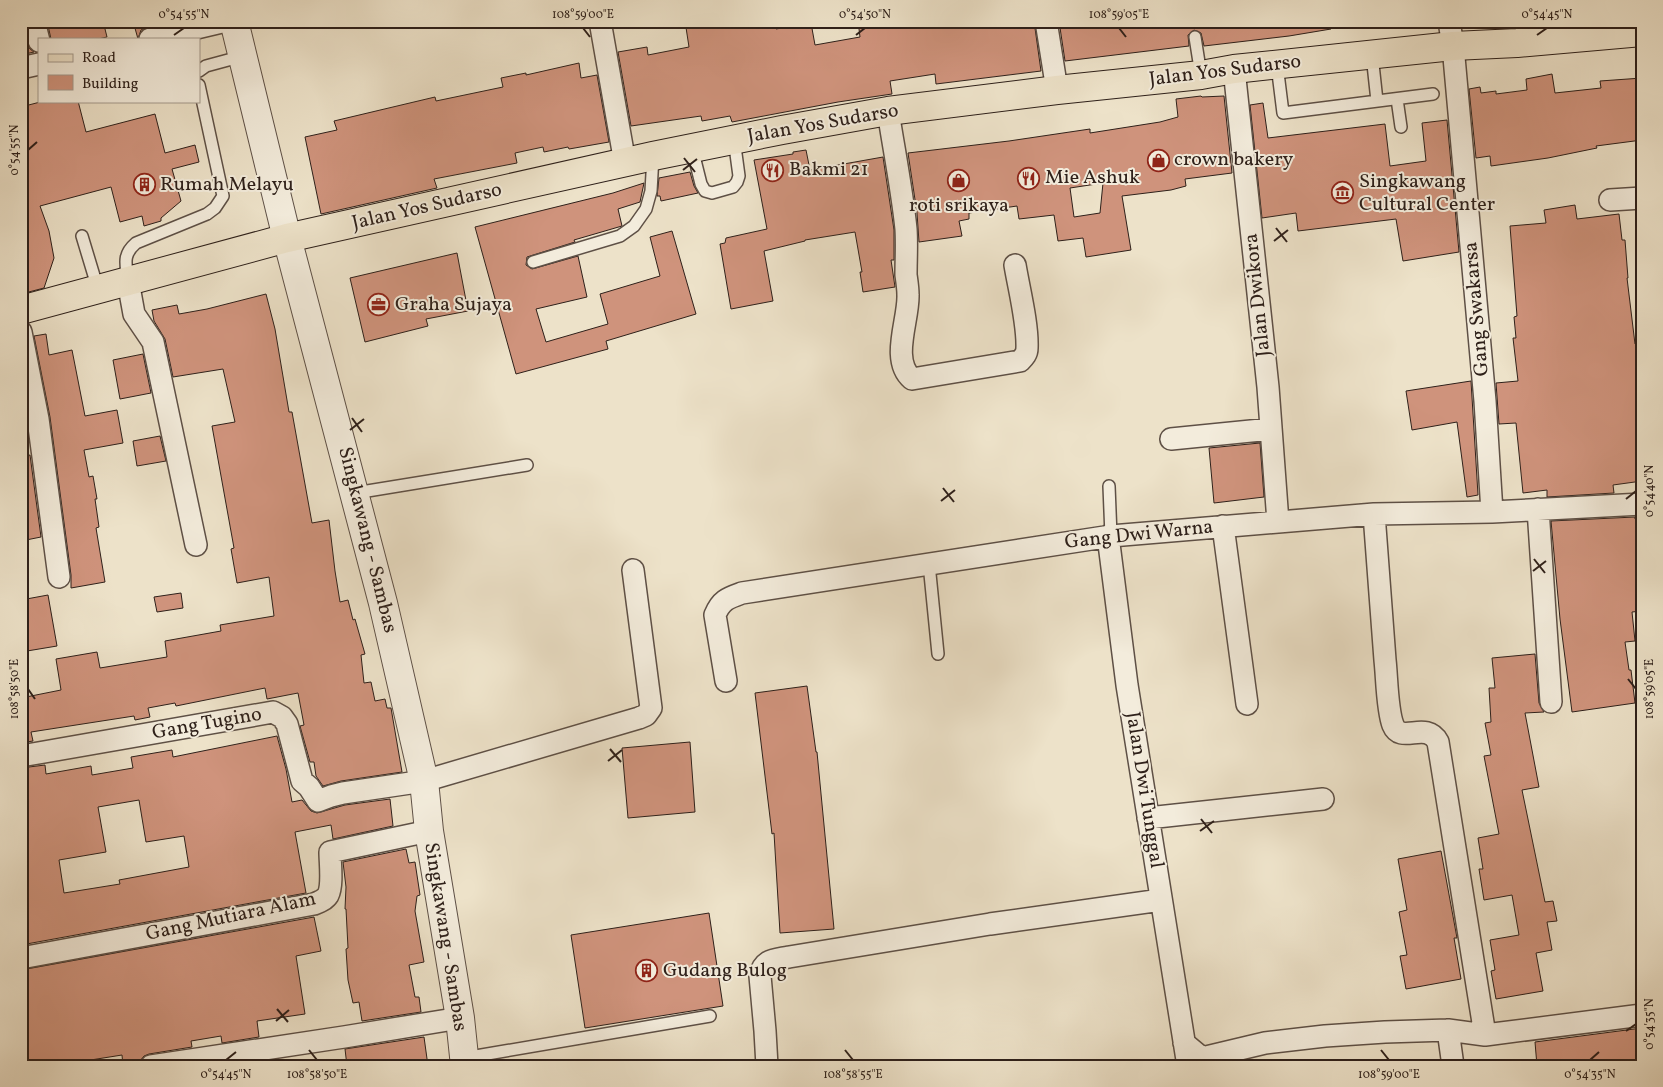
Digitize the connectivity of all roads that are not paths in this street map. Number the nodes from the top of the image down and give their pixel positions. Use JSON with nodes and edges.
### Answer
{"nodes":[{"id":1,"x":34,"y":21,"type":"edge"},
{"id":2,"x":226,"y":21,"type":"edge"},
{"id":3,"x":234,"y":21,"type":"edge"},
{"id":4,"x":600,"y":21,"type":"edge"},
{"id":5,"x":1046,"y":21,"type":"edge"},
{"id":6,"x":1629,"y":29,"type":"edge"},
{"id":7,"x":1451,"y":34,"type":"edge"},
{"id":8,"x":1195,"y":37,"type":"dead end"},
{"id":9,"x":38,"y":38,"type":"edge"},
{"id":10,"x":154,"y":38,"type":"edge"},
{"id":11,"x":1372,"y":54,"type":"junction"},
{"id":12,"x":243,"y":56,"type":"junction"},
{"id":13,"x":38,"y":64,"type":"edge"},
{"id":14,"x":1277,"y":64,"type":"junction"},
{"id":15,"x":21,"y":68,"type":"edge"},
{"id":16,"x":1234,"y":69,"type":"junction"},
{"id":17,"x":200,"y":70,"type":"edge"},
{"id":18,"x":1201,"y":75,"type":"junction"},
{"id":19,"x":200,"y":90,"type":"edge"},
{"id":20,"x":1056,"y":90,"type":"junction"},
{"id":21,"x":1433,"y":94,"type":"dead end"},
{"id":22,"x":1397,"y":98,"type":"junction"},
{"id":23,"x":1377,"y":101,"type":"junction"},
{"id":24,"x":888,"y":111,"type":"junction"},
{"id":25,"x":1401,"y":127,"type":"dead end"},
{"id":26,"x":734,"y":139,"type":"junction"},
{"id":27,"x":692,"y":148,"type":"junction"},
{"id":28,"x":653,"y":156,"type":"junction"},
{"id":29,"x":625,"y":163,"type":"junction"},
{"id":30,"x":1642,"y":198,"type":"edge"},
{"id":31,"x":1610,"y":200,"type":"dead end"},
{"id":32,"x":82,"y":236,"type":"dead end"},
{"id":33,"x":287,"y":238,"type":"junction"},
{"id":34,"x":533,"y":262,"type":"dead end"},
{"id":35,"x":1015,"y":265,"type":"dead end"},
{"id":36,"x":128,"y":281,"type":"junction"},
{"id":37,"x":98,"y":289,"type":"junction"},
{"id":38,"x":21,"y":310,"type":"edge"},
{"id":39,"x":21,"y":332,"type":"edge"},
{"id":40,"x":1271,"y":429,"type":"junction"},
{"id":41,"x":1171,"y":439,"type":"dead end"},
{"id":42,"x":527,"y":465,"type":"dead end"},
{"id":43,"x":1110,"y":486,"type":"dead end"},
{"id":44,"x":355,"y":493,"type":"junction"},
{"id":45,"x":1642,"y":504,"type":"edge"},
{"id":46,"x":1538,"y":509,"type":"junction"},
{"id":47,"x":1492,"y":512,"type":"junction"},
{"id":48,"x":1374,"y":514,"type":"junction"},
{"id":49,"x":1278,"y":522,"type":"junction"},
{"id":50,"x":1222,"y":526,"type":"junction"},
{"id":51,"x":1110,"y":536,"type":"junction"},
{"id":52,"x":196,"y":545,"type":"dead end"},
{"id":53,"x":928,"y":564,"type":"junction"},
{"id":54,"x":633,"y":570,"type":"dead end"},
{"id":55,"x":59,"y":577,"type":"dead end"},
{"id":56,"x":938,"y":654,"type":"dead end"},
{"id":57,"x":726,"y":681,"type":"dead end"},
{"id":58,"x":1552,"y":702,"type":"dead end"},
{"id":59,"x":1246,"y":704,"type":"dead end"},
{"id":60,"x":21,"y":756,"type":"edge"},
{"id":61,"x":424,"y":781,"type":"junction"},
{"id":62,"x":1323,"y":800,"type":"dead end"},
{"id":63,"x":1148,"y":818,"type":"junction"},
{"id":64,"x":429,"y":832,"type":"junction"},
{"id":65,"x":1161,"y":900,"type":"junction"},
{"id":66,"x":21,"y":958,"type":"edge"},
{"id":67,"x":1642,"y":1015,"type":"edge"},
{"id":68,"x":710,"y":1016,"type":"dead end"},
{"id":69,"x":460,"y":1018,"type":"junction"},
{"id":70,"x":1448,"y":1030,"type":"junction"},
{"id":71,"x":1485,"y":1034,"type":"junction"},
{"id":72,"x":464,"y":1062,"type":"edge"},
{"id":73,"x":1197,"y":1063,"type":"edge"},
{"id":74,"x":151,"y":1066,"type":"edge"},
{"id":75,"x":766,"y":1066,"type":"edge"},
{"id":76,"x":1453,"y":1066,"type":"edge"}],
"edges":[{"from":1,"to":9,"type":"street"},
{"from":2,"to":10,"type":"street"},
{"from":3,"to":12,"type":"street","name":"Singkawang - Sambas"},
{"from":4,"to":29,"type":"street"},
{"from":5,"to":20,"type":"street"},
{"from":6,"to":7,"type":"main road","name":"Jalan Yos Sudarso"},
{"from":7,"to":11,"type":"main road","name":"Jalan Yos Sudarso"},
{"from":7,"to":47,"type":"street","name":"Gang Swakarsa"},
{"from":8,"to":18,"type":"lane"},
{"from":11,"to":14,"type":"main road","name":"Jalan Yos Sudarso"},
{"from":11,"to":23,"type":"lane"},
{"from":12,"to":17,"type":"lane"},
{"from":12,"to":33,"type":"street","name":"Singkawang - Sambas"},
{"from":13,"to":15,"type":"street"},
{"from":14,"to":16,"type":"main road","name":"Jalan Yos Sudarso"},
{"from":14,"to":23,"type":"lane"},
{"from":16,"to":18,"type":"main road","name":"Jalan Yos Sudarso"},
{"from":16,"to":40,"type":"street","name":"Jalan Dwikora"},
{"from":18,"to":20,"type":"main road","name":"Jalan Yos Sudarso"},
{"from":19,"to":36,"type":"lane"},
{"from":20,"to":24,"type":"main road","name":"Jalan Yos Sudarso"},
{"from":21,"to":22,"type":"lane"},
{"from":22,"to":23,"type":"lane"},
{"from":22,"to":25,"type":"lane"},
{"from":24,"to":26,"type":"main road","name":"Jalan Yos Sudarso"},
{"from":24,"to":35,"type":"street"},
{"from":26,"to":27,"type":"main road","name":"Jalan Yos Sudarso"},
{"from":26,"to":27,"type":"lane"},
{"from":27,"to":28,"type":"main road","name":"Jalan Yos Sudarso"},
{"from":28,"to":29,"type":"main road","name":"Jalan Yos Sudarso"},
{"from":28,"to":34,"type":"lane"},
{"from":29,"to":33,"type":"main road","name":"Jalan Yos Sudarso"},
{"from":30,"to":31,"type":"street"},
{"from":32,"to":37,"type":"lane"},
{"from":33,"to":36,"type":"main road","name":"Jalan Yos Sudarso"},
{"from":33,"to":44,"type":"street","name":"Singkawang - Sambas"},
{"from":36,"to":37,"type":"main road","name":"Jalan Yos Sudarso"},
{"from":36,"to":52,"type":"street"},
{"from":37,"to":38,"type":"main road","name":"Jalan Yos Sudarso"},
{"from":39,"to":55,"type":"street"},
{"from":40,"to":41,"type":"street"},
{"from":40,"to":49,"type":"street","name":"Jalan Dwikora"},
{"from":42,"to":44,"type":"lane"},
{"from":43,"to":51,"type":"lane"},
{"from":44,"to":61,"type":"street","name":"Singkawang - Sambas"},
{"from":45,"to":46,"type":"street","name":"Gang Dwi Warna"},
{"from":46,"to":47,"type":"street","name":"Gang Dwi Warna"},
{"from":46,"to":58,"type":"street"},
{"from":47,"to":48,"type":"street","name":"Gang Dwi Warna"},
{"from":48,"to":49,"type":"street","name":"Gang Dwi Warna"},
{"from":48,"to":71,"type":"street"},
{"from":49,"to":50,"type":"street","name":"Gang Dwi Warna"},
{"from":50,"to":51,"type":"street","name":"Gang Dwi Warna"},
{"from":50,"to":59,"type":"street"},
{"from":51,"to":53,"type":"street","name":"Gang Dwi Warna"},
{"from":51,"to":63,"type":"street","name":"Jalan Dwi Tunggal"},
{"from":53,"to":56,"type":"lane"},
{"from":53,"to":57,"type":"street","name":"Gang Dwi Warna"},
{"from":54,"to":61,"type":"street"},
{"from":60,"to":61,"type":"street","name":"Gang Tugino"},
{"from":61,"to":64,"type":"street","name":"Singkawang - Sambas"},
{"from":62,"to":63,"type":"street"},
{"from":63,"to":65,"type":"street","name":"Jalan Dwi Tunggal"},
{"from":64,"to":66,"type":"street","name":"Gang Mutiara Alam"},
{"from":64,"to":69,"type":"street","name":"Singkawang - Sambas"},
{"from":65,"to":73,"type":"street","name":"Jalan Dwi Tunggal"},
{"from":65,"to":75,"type":"street"},
{"from":67,"to":71,"type":"street","name":"Jalan Dwi Tunggal"},
{"from":68,"to":72,"type":"lane"},
{"from":69,"to":72,"type":"street","name":"Singkawang - Sambas"},
{"from":69,"to":74,"type":"street"},
{"from":70,"to":71,"type":"street","name":"Jalan Dwi Tunggal"},
{"from":70,"to":73,"type":"street","name":"Jalan Dwi Tunggal"},
{"from":70,"to":76,"type":"street"}]}
